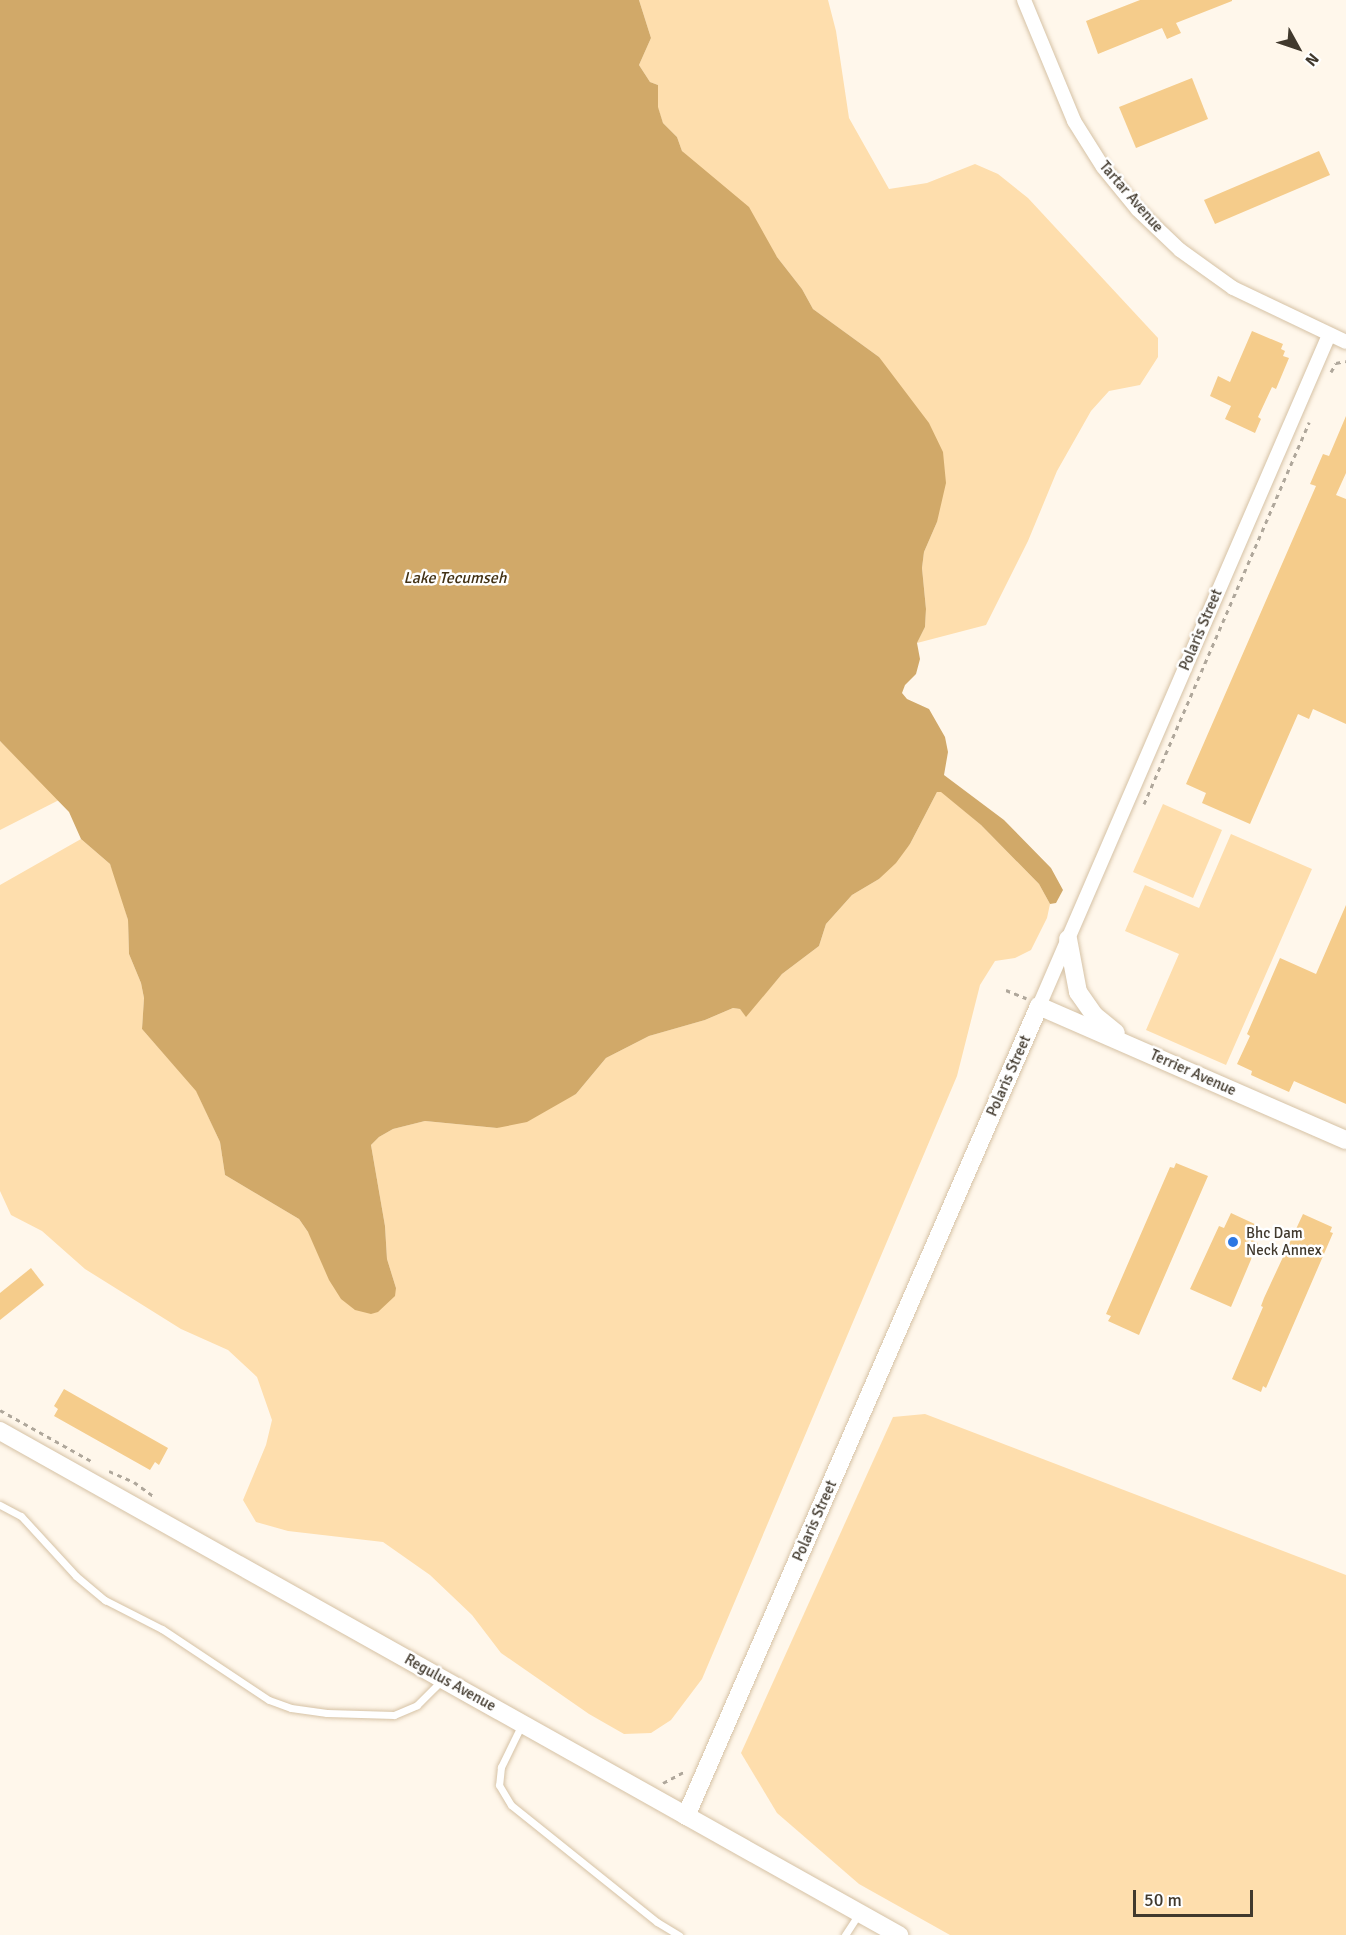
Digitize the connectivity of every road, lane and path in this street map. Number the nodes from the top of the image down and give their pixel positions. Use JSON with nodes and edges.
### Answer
{"nodes":[{"id":1,"x":1024,"y":0,"type":"edge"},
{"id":2,"x":1329,"y":335,"type":"junction"},
{"id":3,"x":1346,"y":342,"type":"edge"},
{"id":4,"x":1346,"y":361,"type":"edge"},
{"id":5,"x":1327,"y":380,"type":"dead end"},
{"id":6,"x":1313,"y":413,"type":"dead end"},
{"id":7,"x":1139,"y":813,"type":"dead end"},
{"id":8,"x":1068,"y":939,"type":"junction"},
{"id":9,"x":1006,"y":990,"type":"dead end"},
{"id":10,"x":1033,"y":1002,"type":"junction"},
{"id":11,"x":1131,"y":1046,"type":"junction"},
{"id":12,"x":1346,"y":1140,"type":"edge"},
{"id":13,"x":0,"y":1410,"type":"edge"},
{"id":14,"x":0,"y":1431,"type":"edge"},
{"id":15,"x":95,"y":1464,"type":"dead end"},
{"id":16,"x":104,"y":1469,"type":"dead end"},
{"id":17,"x":156,"y":1498,"type":"dead end"},
{"id":18,"x":0,"y":1505,"type":"edge"},
{"id":19,"x":443,"y":1679,"type":"junction"},
{"id":20,"x":522,"y":1723,"type":"junction"},
{"id":21,"x":693,"y":1767,"type":"dead end"},
{"id":22,"x":653,"y":1782,"type":"dead end"},
{"id":23,"x":686,"y":1816,"type":"junction"},
{"id":24,"x":859,"y":1912,"type":"junction"},
{"id":25,"x":679,"y":1935,"type":"edge"},
{"id":26,"x":845,"y":1935,"type":"edge"},
{"id":27,"x":899,"y":1935,"type":"edge"}],
"edges":[{"from":1,"to":2,"type":"street","name":"Tartar Avenue"},
{"from":2,"to":3,"type":"street","name":"Tartar Avenue"},
{"from":2,"to":8,"type":"street","name":"Polaris Street"},
{"from":4,"to":5,"type":"path"},
{"from":6,"to":7,"type":"path"},
{"from":8,"to":10,"type":"street","name":"Polaris Street"},
{"from":8,"to":11,"type":"street"},
{"from":9,"to":10,"type":"path"},
{"from":10,"to":11,"type":"street","name":"Terrier Avenue"},
{"from":10,"to":23,"type":"street","name":"Polaris Street"},
{"from":11,"to":12,"type":"street","name":"Terrier Avenue"},
{"from":13,"to":15,"type":"path"},
{"from":14,"to":19,"type":"street","name":"Regulus Avenue"},
{"from":16,"to":17,"type":"path"},
{"from":18,"to":19,"type":"lane"},
{"from":19,"to":20,"type":"street","name":"Regulus Avenue"},
{"from":20,"to":23,"type":"street","name":"Regulus Avenue"},
{"from":20,"to":25,"type":"lane"},
{"from":21,"to":22,"type":"path"},
{"from":23,"to":24,"type":"street","name":"Regulus Avenue"},
{"from":24,"to":26,"type":"lane"},
{"from":24,"to":27,"type":"street","name":"Regulus Avenue"}]}
